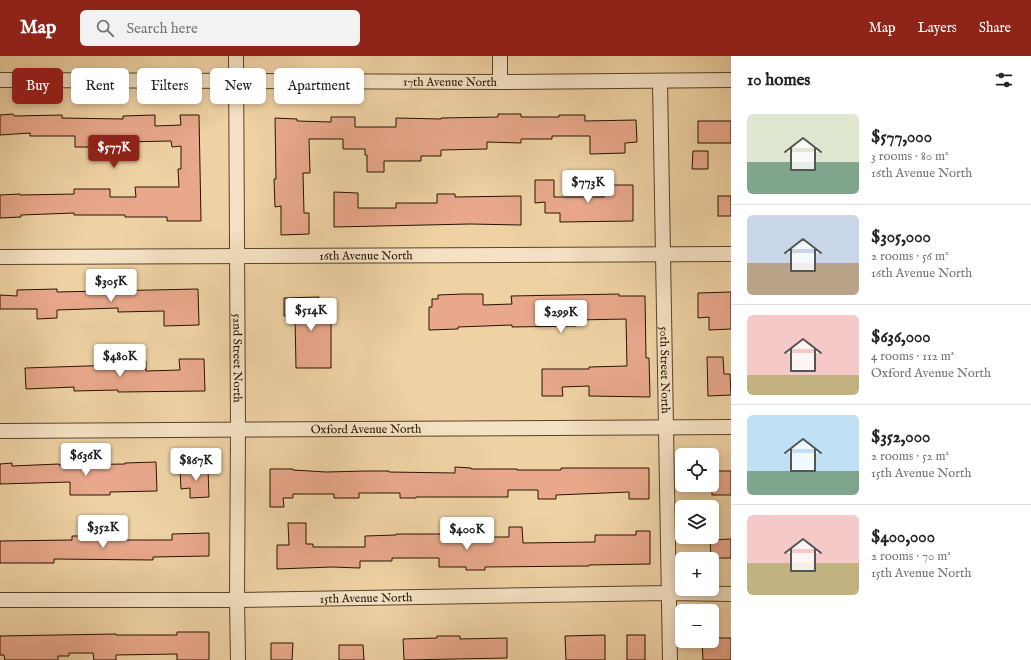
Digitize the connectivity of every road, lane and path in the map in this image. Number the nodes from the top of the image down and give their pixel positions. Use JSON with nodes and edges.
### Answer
{"nodes":[{"id":1,"x":236,"y":56,"type":"edge"},
{"id":2,"x":500,"y":56,"type":"edge"},
{"id":3,"x":236,"y":68,"type":"edge"},
{"id":4,"x":0,"y":80,"type":"edge"},
{"id":5,"x":210,"y":80,"type":"edge"},
{"id":6,"x":266,"y":80,"type":"edge"},
{"id":7,"x":731,"y":80,"type":"edge"},
{"id":8,"x":660,"y":81,"type":"junction"},
{"id":9,"x":500,"y":82,"type":"junction"},
{"id":10,"x":236,"y":104,"type":"edge"},
{"id":11,"x":663,"y":254,"type":"junction"},
{"id":12,"x":731,"y":254,"type":"edge"},
{"id":13,"x":0,"y":257,"type":"edge"},
{"id":14,"x":237,"y":257,"type":"junction"},
{"id":15,"x":731,"y":427,"type":"edge"},
{"id":16,"x":666,"y":428,"type":"junction"},
{"id":17,"x":238,"y":429,"type":"junction"},
{"id":18,"x":0,"y":431,"type":"edge"},
{"id":19,"x":669,"y":593,"type":"junction"},
{"id":20,"x":731,"y":594,"type":"edge"},
{"id":21,"x":0,"y":600,"type":"edge"},
{"id":22,"x":237,"y":600,"type":"junction"},
{"id":23,"x":238,"y":660,"type":"edge"},
{"id":24,"x":670,"y":660,"type":"edge"}],
"edges":[{"from":1,"to":3,"type":"street","name":"52nd Street North"},
{"from":2,"to":9,"type":"street"},
{"from":4,"to":5,"type":"street","name":"17th Avenue North"},
{"from":6,"to":9,"type":"street","name":"17th Avenue North"},
{"from":7,"to":8,"type":"street","name":"17th Avenue North"},
{"from":8,"to":9,"type":"street","name":"17th Avenue North"},
{"from":8,"to":11,"type":"street","name":"50th Street North"},
{"from":10,"to":14,"type":"street","name":"52nd Street North"},
{"from":11,"to":12,"type":"street","name":"16th Avenue North"},
{"from":11,"to":14,"type":"street","name":"16th Avenue North"},
{"from":11,"to":16,"type":"street","name":"50th Street North"},
{"from":13,"to":14,"type":"street","name":"16th Avenue North"},
{"from":14,"to":17,"type":"street","name":"52nd Street North"},
{"from":15,"to":16,"type":"street","name":"Oxford Avenue North"},
{"from":16,"to":17,"type":"street","name":"Oxford Avenue North"},
{"from":16,"to":19,"type":"street","name":"50th Street North"},
{"from":17,"to":18,"type":"street","name":"Oxford Avenue North"},
{"from":17,"to":22,"type":"street","name":"52nd Street North"},
{"from":19,"to":20,"type":"street","name":"15th Avenue North"},
{"from":19,"to":22,"type":"street","name":"15th Avenue North"},
{"from":19,"to":24,"type":"street","name":"50th Street North"},
{"from":21,"to":22,"type":"street","name":"15th Avenue North"},
{"from":22,"to":23,"type":"street","name":"52nd Street North"}]}
